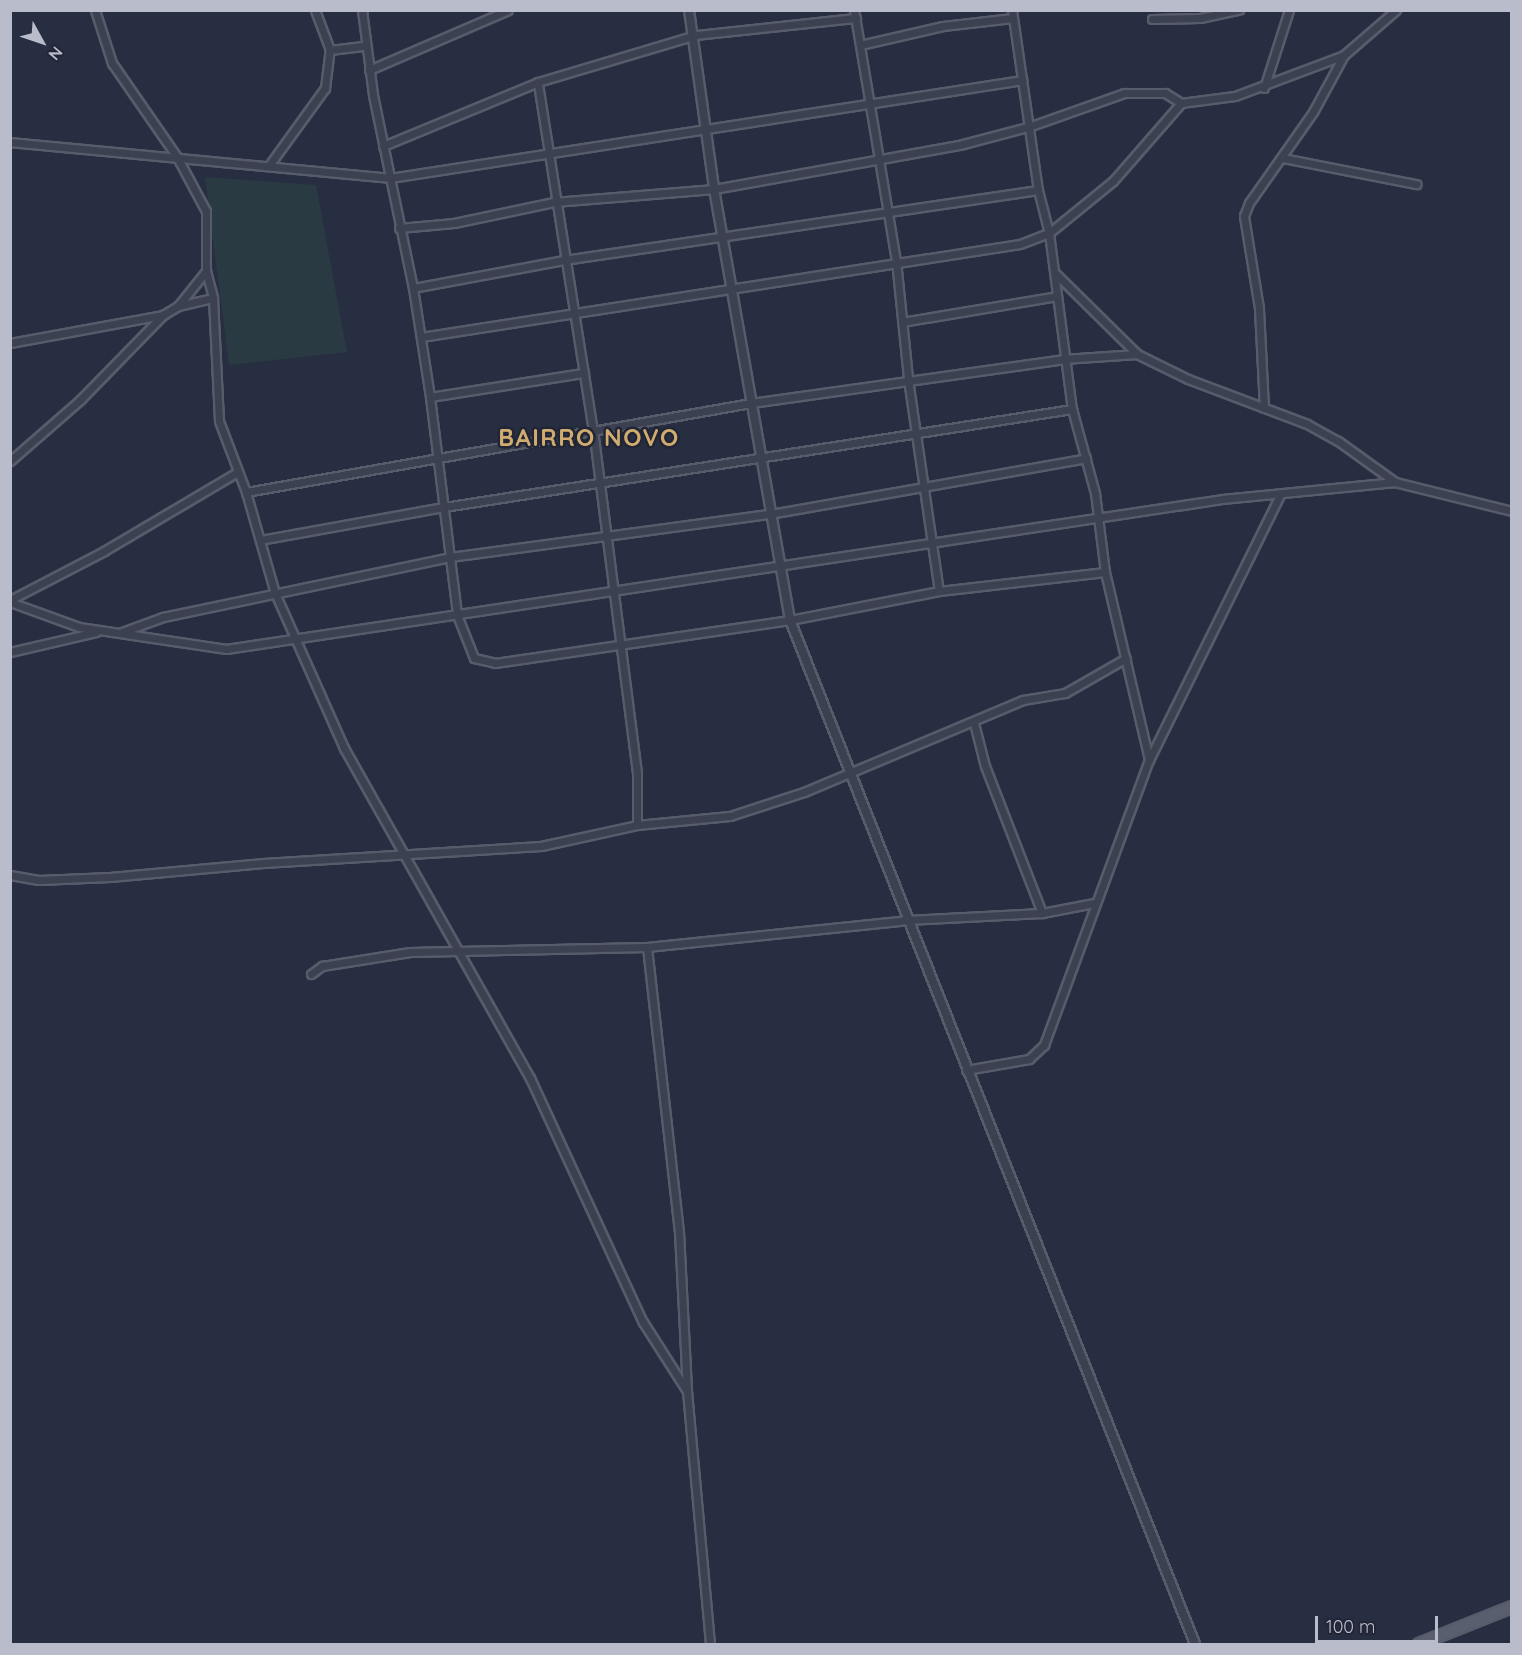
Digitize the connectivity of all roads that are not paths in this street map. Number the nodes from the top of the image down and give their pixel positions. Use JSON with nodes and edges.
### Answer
{"nodes":[{"id":1,"x":95,"y":10,"type":"edge"},
{"id":2,"x":315,"y":10,"type":"edge"},
{"id":3,"x":362,"y":10,"type":"edge"},
{"id":4,"x":508,"y":10,"type":"edge"},
{"id":5,"x":689,"y":10,"type":"edge"},
{"id":6,"x":1239,"y":10,"type":"edge"},
{"id":7,"x":1290,"y":10,"type":"edge"},
{"id":8,"x":1396,"y":10,"type":"edge"},
{"id":9,"x":855,"y":14,"type":"edge"},
{"id":10,"x":1012,"y":14,"type":"edge"},
{"id":11,"x":1152,"y":19,"type":"dead end"},
{"id":12,"x":696,"y":35,"type":"junction"},
{"id":13,"x":860,"y":45,"type":"junction"},
{"id":14,"x":365,"y":46,"type":"junction"},
{"id":15,"x":330,"y":50,"type":"junction"},
{"id":16,"x":1344,"y":55,"type":"junction"},
{"id":17,"x":369,"y":70,"type":"junction"},
{"id":18,"x":1022,"y":80,"type":"junction"},
{"id":19,"x":538,"y":82,"type":"junction"},
{"id":20,"x":1264,"y":87,"type":"junction"},
{"id":21,"x":1181,"y":103,"type":"junction"},
{"id":22,"x":871,"y":104,"type":"junction"},
{"id":23,"x":1031,"y":126,"type":"junction"},
{"id":24,"x":707,"y":128,"type":"junction"},
{"id":25,"x":10,"y":142,"type":"edge"},
{"id":26,"x":383,"y":146,"type":"junction"},
{"id":27,"x":548,"y":153,"type":"junction"},
{"id":28,"x":177,"y":157,"type":"junction"},
{"id":29,"x":877,"y":157,"type":"junction"},
{"id":30,"x":1283,"y":158,"type":"junction"},
{"id":31,"x":270,"y":164,"type":"junction"},
{"id":32,"x":390,"y":178,"type":"junction"},
{"id":33,"x":1416,"y":184,"type":"dead end"},
{"id":34,"x":714,"y":189,"type":"junction"},
{"id":35,"x":1038,"y":190,"type":"junction"},
{"id":36,"x":554,"y":202,"type":"junction"},
{"id":37,"x":888,"y":211,"type":"junction"},
{"id":38,"x":399,"y":228,"type":"junction"},
{"id":39,"x":1049,"y":233,"type":"junction"},
{"id":40,"x":723,"y":238,"type":"junction"},
{"id":41,"x":564,"y":260,"type":"junction"},
{"id":42,"x":896,"y":260,"type":"junction"},
{"id":43,"x":206,"y":271,"type":"junction"},
{"id":44,"x":1055,"y":273,"type":"junction"},
{"id":45,"x":413,"y":288,"type":"junction"},
{"id":46,"x":732,"y":291,"type":"junction"},
{"id":47,"x":1057,"y":296,"type":"junction"},
{"id":48,"x":213,"y":298,"type":"junction"},
{"id":49,"x":178,"y":306,"type":"junction"},
{"id":50,"x":574,"y":312,"type":"junction"},
{"id":51,"x":163,"y":315,"type":"junction"},
{"id":52,"x":902,"y":322,"type":"junction"},
{"id":53,"x":421,"y":337,"type":"junction"},
{"id":54,"x":10,"y":343,"type":"edge"},
{"id":55,"x":1137,"y":354,"type":"junction"},
{"id":56,"x":1063,"y":359,"type":"junction"},
{"id":57,"x":584,"y":373,"type":"junction"},
{"id":58,"x":908,"y":379,"type":"junction"},
{"id":59,"x":430,"y":397,"type":"junction"},
{"id":60,"x":751,"y":403,"type":"junction"},
{"id":61,"x":1264,"y":408,"type":"junction"},
{"id":62,"x":1072,"y":409,"type":"junction"},
{"id":63,"x":593,"y":431,"type":"junction"},
{"id":64,"x":916,"y":431,"type":"junction"},
{"id":65,"x":438,"y":455,"type":"junction"},
{"id":66,"x":760,"y":458,"type":"junction"},
{"id":67,"x":1086,"y":458,"type":"junction"},
{"id":68,"x":10,"y":461,"type":"edge"},
{"id":69,"x":236,"y":473,"type":"junction"},
{"id":70,"x":1395,"y":482,"type":"junction"},
{"id":71,"x":926,"y":484,"type":"junction"},
{"id":72,"x":600,"y":485,"type":"junction"},
{"id":73,"x":246,"y":492,"type":"junction"},
{"id":74,"x":1280,"y":495,"type":"junction"},
{"id":75,"x":444,"y":507,"type":"junction"},
{"id":76,"x":1512,"y":511,"type":"edge"},
{"id":77,"x":770,"y":514,"type":"junction"},
{"id":78,"x":1098,"y":519,"type":"junction"},
{"id":79,"x":606,"y":538,"type":"junction"},
{"id":80,"x":260,"y":540,"type":"junction"},
{"id":81,"x":934,"y":541,"type":"junction"},
{"id":82,"x":450,"y":557,"type":"junction"},
{"id":83,"x":779,"y":568,"type":"junction"},
{"id":84,"x":1105,"y":572,"type":"junction"},
{"id":85,"x":611,"y":591,"type":"junction"},
{"id":86,"x":939,"y":591,"type":"junction"},
{"id":87,"x":275,"y":592,"type":"junction"},
{"id":88,"x":10,"y":601,"type":"edge"},
{"id":89,"x":457,"y":615,"type":"junction"},
{"id":90,"x":790,"y":620,"type":"junction"},
{"id":91,"x":99,"y":632,"type":"junction"},
{"id":92,"x":122,"y":632,"type":"junction"},
{"id":93,"x":298,"y":639,"type":"junction"},
{"id":94,"x":619,"y":642,"type":"junction"},
{"id":95,"x":10,"y":652,"type":"edge"},
{"id":96,"x":1126,"y":658,"type":"junction"},
{"id":97,"x":974,"y":723,"type":"junction"},
{"id":98,"x":1149,"y":760,"type":"junction"},
{"id":99,"x":850,"y":772,"type":"junction"},
{"id":100,"x":637,"y":825,"type":"junction"},
{"id":101,"x":402,"y":855,"type":"junction"},
{"id":102,"x":10,"y":875,"type":"edge"},
{"id":103,"x":1094,"y":903,"type":"junction"},
{"id":104,"x":1042,"y":913,"type":"junction"},
{"id":105,"x":907,"y":920,"type":"junction"},
{"id":106,"x":647,"y":947,"type":"junction"},
{"id":107,"x":462,"y":954,"type":"junction"},
{"id":108,"x":311,"y":974,"type":"dead end"},
{"id":109,"x":966,"y":1070,"type":"junction"},
{"id":110,"x":687,"y":1391,"type":"junction"},
{"id":111,"x":1512,"y":1607,"type":"edge"},
{"id":112,"x":710,"y":1644,"type":"edge"},
{"id":113,"x":1195,"y":1644,"type":"edge"},
{"id":114,"x":1419,"y":1644,"type":"edge"}],
"edges":[{"from":1,"to":28,"type":"street"},
{"from":2,"to":15,"type":"street"},
{"from":3,"to":14,"type":"street"},
{"from":4,"to":17,"type":"street"},
{"from":5,"to":12,"type":"street"},
{"from":6,"to":11,"type":"street"},
{"from":7,"to":20,"type":"street"},
{"from":8,"to":16,"type":"street"},
{"from":9,"to":12,"type":"street"},
{"from":9,"to":13,"type":"street"},
{"from":10,"to":13,"type":"street"},
{"from":10,"to":18,"type":"street"},
{"from":12,"to":19,"type":"street"},
{"from":12,"to":24,"type":"street"},
{"from":13,"to":22,"type":"street"},
{"from":14,"to":15,"type":"street"},
{"from":14,"to":17,"type":"street"},
{"from":15,"to":31,"type":"street"},
{"from":16,"to":20,"type":"street"},
{"from":16,"to":30,"type":"street"},
{"from":17,"to":26,"type":"street"},
{"from":18,"to":22,"type":"street"},
{"from":18,"to":23,"type":"street"},
{"from":19,"to":26,"type":"street"},
{"from":19,"to":27,"type":"street"},
{"from":20,"to":21,"type":"street"},
{"from":21,"to":23,"type":"street"},
{"from":21,"to":39,"type":"street"},
{"from":22,"to":24,"type":"street"},
{"from":22,"to":29,"type":"street"},
{"from":23,"to":29,"type":"street"},
{"from":23,"to":35,"type":"street"},
{"from":24,"to":27,"type":"street"},
{"from":24,"to":34,"type":"street"},
{"from":25,"to":28,"type":"street"},
{"from":26,"to":32,"type":"street"},
{"from":27,"to":32,"type":"street"},
{"from":27,"to":36,"type":"street"},
{"from":28,"to":31,"type":"street"},
{"from":28,"to":43,"type":"street"},
{"from":29,"to":34,"type":"street"},
{"from":29,"to":37,"type":"street"},
{"from":30,"to":33,"type":"street"},
{"from":30,"to":61,"type":"street"},
{"from":31,"to":32,"type":"street"},
{"from":32,"to":38,"type":"street"},
{"from":34,"to":36,"type":"street"},
{"from":34,"to":40,"type":"street"},
{"from":35,"to":37,"type":"street"},
{"from":35,"to":39,"type":"street"},
{"from":36,"to":38,"type":"street"},
{"from":36,"to":41,"type":"street"},
{"from":37,"to":40,"type":"street"},
{"from":37,"to":42,"type":"street"},
{"from":38,"to":45,"type":"street"},
{"from":39,"to":42,"type":"street"},
{"from":39,"to":44,"type":"street"},
{"from":40,"to":41,"type":"street"},
{"from":40,"to":46,"type":"street"},
{"from":41,"to":45,"type":"street"},
{"from":41,"to":50,"type":"street"},
{"from":42,"to":46,"type":"street"},
{"from":42,"to":52,"type":"street"},
{"from":43,"to":48,"type":"street"},
{"from":43,"to":49,"type":"street"},
{"from":44,"to":47,"type":"street"},
{"from":44,"to":55,"type":"street"},
{"from":45,"to":53,"type":"street"},
{"from":46,"to":50,"type":"street"},
{"from":46,"to":60,"type":"street"},
{"from":47,"to":52,"type":"street"},
{"from":47,"to":56,"type":"street"},
{"from":48,"to":49,"type":"street"},
{"from":48,"to":69,"type":"street"},
{"from":49,"to":51,"type":"street"},
{"from":50,"to":53,"type":"street"},
{"from":50,"to":57,"type":"street"},
{"from":51,"to":54,"type":"street"},
{"from":51,"to":68,"type":"street"},
{"from":52,"to":58,"type":"street"},
{"from":53,"to":59,"type":"street"},
{"from":55,"to":56,"type":"street"},
{"from":55,"to":61,"type":"street"},
{"from":56,"to":58,"type":"street"},
{"from":56,"to":62,"type":"street"},
{"from":57,"to":59,"type":"street"},
{"from":57,"to":63,"type":"street"},
{"from":58,"to":60,"type":"street"},
{"from":58,"to":64,"type":"street"},
{"from":59,"to":65,"type":"street"},
{"from":60,"to":63,"type":"street"},
{"from":60,"to":66,"type":"street"},
{"from":61,"to":70,"type":"street"},
{"from":62,"to":64,"type":"street"},
{"from":62,"to":67,"type":"street"},
{"from":63,"to":65,"type":"street"},
{"from":63,"to":72,"type":"street"},
{"from":64,"to":66,"type":"street"},
{"from":64,"to":71,"type":"street"},
{"from":65,"to":73,"type":"street"},
{"from":65,"to":75,"type":"street"},
{"from":66,"to":72,"type":"street"},
{"from":66,"to":77,"type":"street"},
{"from":67,"to":71,"type":"street"},
{"from":67,"to":78,"type":"street"},
{"from":69,"to":73,"type":"street"},
{"from":69,"to":88,"type":"street"},
{"from":70,"to":74,"type":"street"},
{"from":70,"to":76,"type":"street"},
{"from":71,"to":77,"type":"street"},
{"from":71,"to":81,"type":"street"},
{"from":72,"to":75,"type":"street"},
{"from":72,"to":79,"type":"street"},
{"from":73,"to":80,"type":"street"},
{"from":74,"to":78,"type":"street"},
{"from":74,"to":98,"type":"street"},
{"from":75,"to":80,"type":"street"},
{"from":75,"to":82,"type":"street"},
{"from":77,"to":79,"type":"street"},
{"from":77,"to":83,"type":"street"},
{"from":78,"to":81,"type":"street"},
{"from":78,"to":84,"type":"street"},
{"from":79,"to":82,"type":"street"},
{"from":79,"to":85,"type":"street"},
{"from":80,"to":87,"type":"street"},
{"from":81,"to":83,"type":"street"},
{"from":81,"to":86,"type":"street"},
{"from":82,"to":87,"type":"street"},
{"from":82,"to":89,"type":"street"},
{"from":83,"to":85,"type":"street"},
{"from":83,"to":90,"type":"street"},
{"from":84,"to":86,"type":"street"},
{"from":84,"to":96,"type":"street"},
{"from":85,"to":89,"type":"street"},
{"from":85,"to":94,"type":"street"},
{"from":86,"to":90,"type":"street"},
{"from":87,"to":92,"type":"street"},
{"from":87,"to":93,"type":"street"},
{"from":88,"to":91,"type":"street"},
{"from":89,"to":93,"type":"street"},
{"from":89,"to":94,"type":"street"},
{"from":90,"to":94,"type":"street"},
{"from":90,"to":99,"type":"street"},
{"from":91,"to":92,"type":"street"},
{"from":91,"to":95,"type":"street"},
{"from":92,"to":93,"type":"street"},
{"from":93,"to":101,"type":"street"},
{"from":94,"to":100,"type":"street"},
{"from":96,"to":97,"type":"street"},
{"from":96,"to":98,"type":"street"},
{"from":97,"to":99,"type":"street"},
{"from":97,"to":104,"type":"street"},
{"from":98,"to":103,"type":"street"},
{"from":99,"to":100,"type":"street"},
{"from":99,"to":105,"type":"street"},
{"from":100,"to":101,"type":"street"},
{"from":101,"to":102,"type":"street"},
{"from":101,"to":107,"type":"street"},
{"from":103,"to":104,"type":"street"},
{"from":103,"to":109,"type":"street"},
{"from":104,"to":105,"type":"street"},
{"from":105,"to":106,"type":"street"},
{"from":105,"to":109,"type":"street"},
{"from":106,"to":107,"type":"street"},
{"from":106,"to":110,"type":"street"},
{"from":107,"to":108,"type":"street"},
{"from":107,"to":110,"type":"street"},
{"from":109,"to":113,"type":"street"},
{"from":110,"to":112,"type":"street"},
{"from":111,"to":114,"type":"main road"}]}
